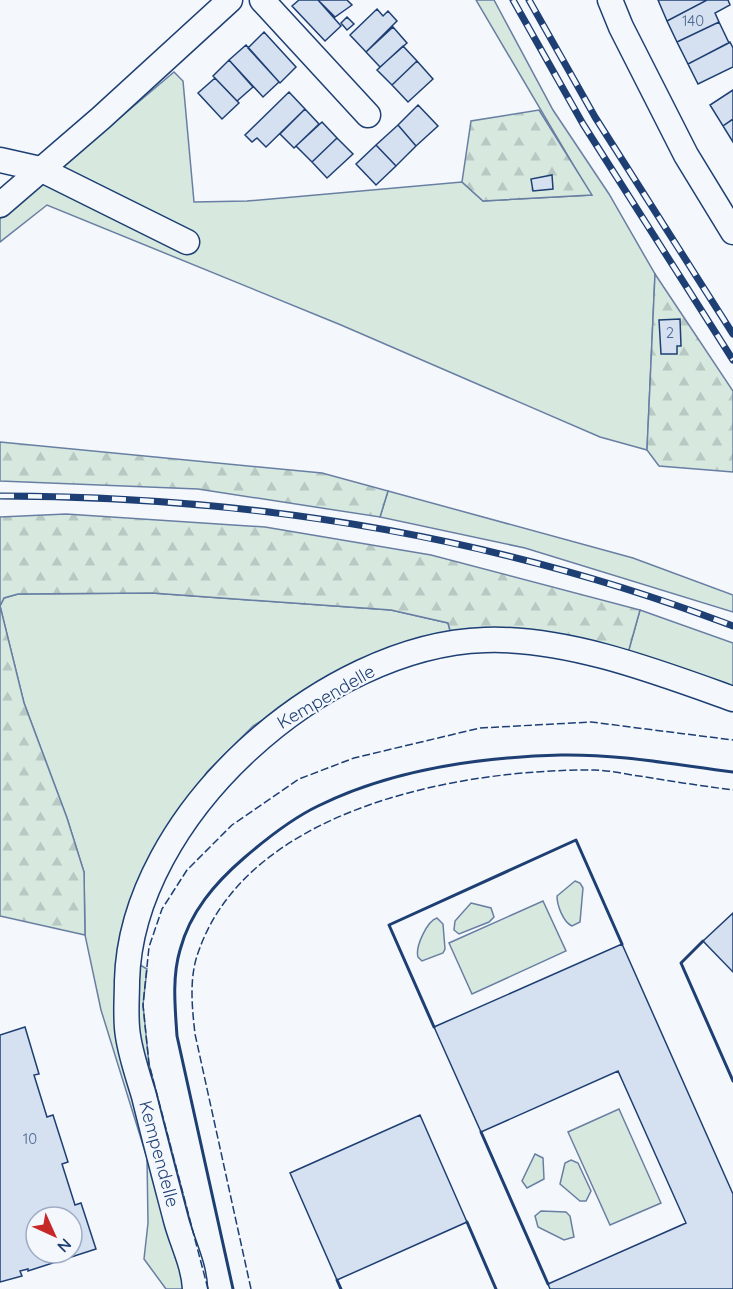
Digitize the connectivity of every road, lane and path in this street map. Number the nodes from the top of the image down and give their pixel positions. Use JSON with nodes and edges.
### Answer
{"nodes":[{"id":1,"x":230,"y":0,"type":"edge"},
{"id":2,"x":262,"y":0,"type":"edge"},
{"id":3,"x":610,"y":0,"type":"edge"},
{"id":4,"x":368,"y":115,"type":"dead end"},
{"id":5,"x":0,"y":160,"type":"edge"},
{"id":6,"x":40,"y":169,"type":"junction"},
{"id":7,"x":0,"y":205,"type":"edge"},
{"id":8,"x":733,"y":232,"type":"edge"},
{"id":9,"x":188,"y":242,"type":"dead end"},
{"id":10,"x":733,"y":699,"type":"edge"},
{"id":11,"x":195,"y":1289,"type":"edge"}],
"edges":[{"from":1,"to":6,"type":"street"},
{"from":2,"to":4,"type":"street"},
{"from":3,"to":8,"type":"street"},
{"from":5,"to":6,"type":"street"},
{"from":6,"to":7,"type":"street"},
{"from":6,"to":9,"type":"street"},
{"from":10,"to":11,"type":"street","name":"Kempendelle"}]}
